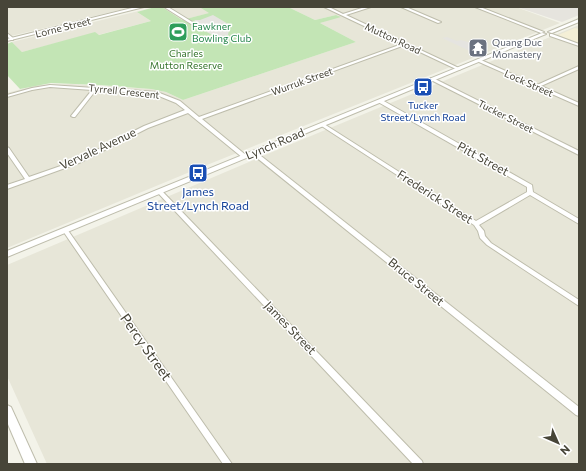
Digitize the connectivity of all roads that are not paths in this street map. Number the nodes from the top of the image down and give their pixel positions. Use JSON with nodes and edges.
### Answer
{"nodes":[{"id":1,"x":138,"y":7,"type":"edge"},
{"id":2,"x":166,"y":7,"type":"edge"},
{"id":3,"x":326,"y":7,"type":"edge"},
{"id":4,"x":369,"y":7,"type":"edge"},
{"id":5,"x":403,"y":7,"type":"edge"},
{"id":6,"x":477,"y":7,"type":"edge"},
{"id":7,"x":343,"y":15,"type":"junction"},
{"id":8,"x":579,"y":20,"type":"edge"},
{"id":9,"x":439,"y":22,"type":"dead end"},
{"id":10,"x":192,"y":23,"type":"dead end"},
{"id":11,"x":543,"y":33,"type":"junction"},
{"id":12,"x":550,"y":33,"type":"junction"},
{"id":13,"x":7,"y":34,"type":"edge"},
{"id":14,"x":10,"y":40,"type":"edge"},
{"id":15,"x":406,"y":44,"type":"junction"},
{"id":16,"x":579,"y":45,"type":"edge"},
{"id":17,"x":480,"y":61,"type":"junction"},
{"id":18,"x":579,"y":67,"type":"edge"},
{"id":19,"x":459,"y":69,"type":"junction"},
{"id":20,"x":432,"y":80,"type":"junction"},
{"id":21,"x":538,"y":86,"type":"junction"},
{"id":22,"x":96,"y":88,"type":"junction"},
{"id":23,"x":7,"y":96,"type":"edge"},
{"id":24,"x":380,"y":101,"type":"junction"},
{"id":25,"x":579,"y":105,"type":"edge"},
{"id":26,"x":188,"y":111,"type":"junction"},
{"id":27,"x":73,"y":116,"type":"dead end"},
{"id":28,"x":198,"y":119,"type":"junction"},
{"id":29,"x":322,"y":125,"type":"junction"},
{"id":30,"x":7,"y":149,"type":"edge"},
{"id":31,"x":254,"y":153,"type":"junction"},
{"id":32,"x":579,"y":153,"type":"edge"},
{"id":33,"x":246,"y":157,"type":"junction"},
{"id":34,"x":28,"y":179,"type":"junction"},
{"id":35,"x":7,"y":187,"type":"edge"},
{"id":36,"x":160,"y":192,"type":"junction"},
{"id":37,"x":530,"y":193,"type":"junction"},
{"id":38,"x":579,"y":222,"type":"edge"},
{"id":39,"x":476,"y":224,"type":"junction"},
{"id":40,"x":65,"y":230,"type":"junction"},
{"id":41,"x":7,"y":254,"type":"edge"},
{"id":42,"x":579,"y":303,"type":"edge"},
{"id":43,"x":7,"y":410,"type":"edge"},
{"id":44,"x":579,"y":412,"type":"edge"},
{"id":45,"x":31,"y":464,"type":"edge"},
{"id":46,"x":228,"y":464,"type":"edge"},
{"id":47,"x":419,"y":464,"type":"edge"}],
"edges":[{"from":1,"to":14,"type":"street","name":"Lorne Street"},
{"from":2,"to":10,"type":"street"},
{"from":3,"to":7,"type":"street","name":"Mutton Road"},
{"from":4,"to":7,"type":"street"},
{"from":5,"to":9,"type":"street"},
{"from":6,"to":11,"type":"street"},
{"from":7,"to":15,"type":"street","name":"Mutton Road"},
{"from":8,"to":12,"type":"street"},
{"from":11,"to":12,"type":"street"},
{"from":11,"to":17,"type":"street","name":"Lynch Road"},
{"from":12,"to":16,"type":"street"},
{"from":13,"to":14,"type":"street"},
{"from":15,"to":19,"type":"street","name":"Mutton Road"},
{"from":15,"to":28,"type":"street","name":"Wurruk Street"},
{"from":17,"to":19,"type":"street","name":"Lynch Road"},
{"from":17,"to":21,"type":"street","name":"Lock Street"},
{"from":18,"to":21,"type":"street"},
{"from":19,"to":20,"type":"street","name":"Lynch Road"},
{"from":20,"to":24,"type":"street","name":"Lynch Road"},
{"from":20,"to":32,"type":"street","name":"Tucker Street"},
{"from":21,"to":25,"type":"street","name":"Lock Street"},
{"from":22,"to":23,"type":"street","name":"Tyrrell Crescent"},
{"from":22,"to":26,"type":"street","name":"Tyrrell Crescent"},
{"from":22,"to":27,"type":"street"},
{"from":24,"to":29,"type":"street","name":"Lynch Road"},
{"from":24,"to":37,"type":"street","name":"Pitt Street"},
{"from":26,"to":28,"type":"street","name":"Tyrrell Crescent"},
{"from":26,"to":34,"type":"street","name":"Vervale Avenue"},
{"from":28,"to":33,"type":"street","name":"Tyrrell Crescent"},
{"from":29,"to":31,"type":"street","name":"Lynch Road"},
{"from":29,"to":39,"type":"street","name":"Frederick Street"},
{"from":30,"to":34,"type":"street"},
{"from":31,"to":33,"type":"street","name":"Lynch Road"},
{"from":31,"to":44,"type":"street","name":"Bruce Street"},
{"from":33,"to":36,"type":"street","name":"Lynch Road"},
{"from":34,"to":35,"type":"street","name":"Vervale Avenue"},
{"from":36,"to":40,"type":"street","name":"Lynch Road"},
{"from":36,"to":47,"type":"street","name":"James Street"},
{"from":37,"to":38,"type":"street","name":"Pitt Street"},
{"from":37,"to":39,"type":"street"},
{"from":39,"to":42,"type":"street","name":"Frederick Street"},
{"from":40,"to":41,"type":"street","name":"Lynch Road"},
{"from":40,"to":46,"type":"street","name":"Percy Street"},
{"from":43,"to":45,"type":"street"}]}
